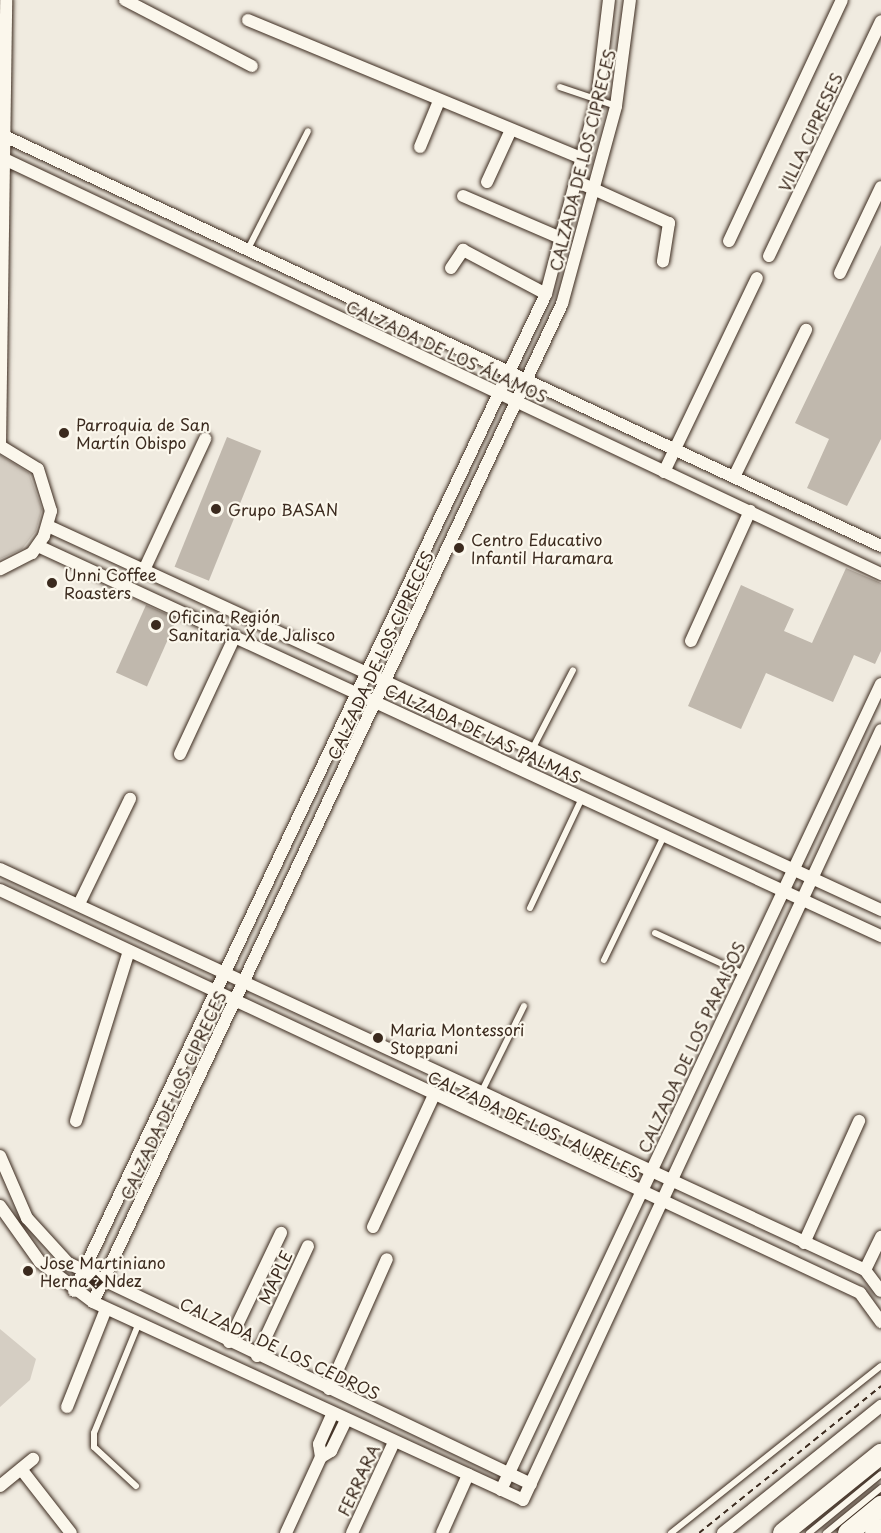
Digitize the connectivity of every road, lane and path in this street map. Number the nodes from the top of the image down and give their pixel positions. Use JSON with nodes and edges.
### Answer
{"nodes":[{"id":1,"x":6,"y":0,"type":"edge"},
{"id":2,"x":124,"y":0,"type":"edge"},
{"id":3,"x":609,"y":0,"type":"edge"},
{"id":4,"x":630,"y":0,"type":"edge"},
{"id":5,"x":842,"y":0,"type":"edge"},
{"id":6,"x":248,"y":20,"type":"dead end"},
{"id":7,"x":881,"y":21,"type":"edge"},
{"id":8,"x":252,"y":66,"type":"dead end"},
{"id":9,"x":560,"y":87,"type":"dead end"},
{"id":10,"x":597,"y":100,"type":"junction"},
{"id":11,"x":439,"y":101,"type":"junction"},
{"id":12,"x":616,"y":106,"type":"junction"},
{"id":13,"x":308,"y":131,"type":"dead end"},
{"id":14,"x":510,"y":132,"type":"junction"},
{"id":15,"x":1,"y":135,"type":"edge"},
{"id":16,"x":420,"y":147,"type":"dead end"},
{"id":17,"x":1,"y":158,"type":"edge"},
{"id":18,"x":583,"y":159,"type":"junction"},
{"id":19,"x":487,"y":182,"type":"dead end"},
{"id":20,"x":578,"y":182,"type":"junction"},
{"id":21,"x":881,"y":187,"type":"edge"},
{"id":22,"x":595,"y":188,"type":"junction"},
{"id":23,"x":463,"y":195,"type":"dead end"},
{"id":24,"x":562,"y":239,"type":"junction"},
{"id":25,"x":729,"y":241,"type":"dead end"},
{"id":26,"x":247,"y":250,"type":"junction"},
{"id":27,"x":769,"y":256,"type":"dead end"},
{"id":28,"x":264,"y":258,"type":"junction"},
{"id":29,"x":663,"y":261,"type":"dead end"},
{"id":30,"x":451,"y":268,"type":"dead end"},
{"id":31,"x":840,"y":273,"type":"dead end"},
{"id":32,"x":757,"y":278,"type":"dead end"},
{"id":33,"x":258,"y":279,"type":"junction"},
{"id":34,"x":546,"y":294,"type":"junction"},
{"id":35,"x":806,"y":330,"type":"dead end"},
{"id":36,"x":509,"y":372,"type":"junction"},
{"id":37,"x":526,"y":380,"type":"junction"},
{"id":38,"x":498,"y":393,"type":"junction"},
{"id":39,"x":516,"y":402,"type":"junction"},
{"id":40,"x":205,"y":439,"type":"dead end"},
{"id":41,"x":0,"y":446,"type":"edge"},
{"id":42,"x":675,"y":450,"type":"junction"},
{"id":43,"x":664,"y":472,"type":"junction"},
{"id":44,"x":734,"y":477,"type":"junction"},
{"id":45,"x":750,"y":511,"type":"junction"},
{"id":46,"x":48,"y":526,"type":"junction"},
{"id":47,"x":38,"y":546,"type":"junction"},
{"id":48,"x":881,"y":546,"type":"edge"},
{"id":49,"x":0,"y":570,"type":"edge"},
{"id":50,"x":144,"y":570,"type":"junction"},
{"id":51,"x":881,"y":574,"type":"edge"},
{"id":52,"x":235,"y":636,"type":"junction"},
{"id":53,"x":691,"y":641,"type":"dead end"},
{"id":54,"x":573,"y":670,"type":"dead end"},
{"id":55,"x":366,"y":672,"type":"junction"},
{"id":56,"x":386,"y":681,"type":"junction"},
{"id":57,"x":881,"y":684,"type":"edge"},
{"id":58,"x":357,"y":693,"type":"junction"},
{"id":59,"x":376,"y":702,"type":"junction"},
{"id":60,"x":881,"y":730,"type":"edge"},
{"id":61,"x":531,"y":749,"type":"junction"},
{"id":62,"x":180,"y":754,"type":"dead end"},
{"id":63,"x":522,"y":769,"type":"junction"},
{"id":64,"x":582,"y":797,"type":"junction"},
{"id":65,"x":130,"y":799,"type":"dead end"},
{"id":66,"x":664,"y":835,"type":"junction"},
{"id":67,"x":0,"y":869,"type":"edge"},
{"id":68,"x":794,"y":869,"type":"junction"},
{"id":69,"x":812,"y":878,"type":"junction"},
{"id":70,"x":0,"y":890,"type":"edge"},
{"id":71,"x":783,"y":890,"type":"junction"},
{"id":72,"x":802,"y":899,"type":"junction"},
{"id":73,"x":79,"y":904,"type":"junction"},
{"id":74,"x":530,"y":909,"type":"dead end"},
{"id":75,"x":881,"y":910,"type":"edge"},
{"id":76,"x":114,"y":921,"type":"junction"},
{"id":77,"x":655,"y":933,"type":"dead end"},
{"id":78,"x":881,"y":936,"type":"edge"},
{"id":79,"x":105,"y":940,"type":"junction"},
{"id":80,"x":129,"y":951,"type":"junction"},
{"id":81,"x":604,"y":960,"type":"dead end"},
{"id":82,"x":224,"y":973,"type":"junction"},
{"id":83,"x":744,"y":974,"type":"junction"},
{"id":84,"x":244,"y":983,"type":"junction"},
{"id":85,"x":215,"y":992,"type":"junction"},
{"id":86,"x":236,"y":1001,"type":"junction"},
{"id":87,"x":524,"y":1006,"type":"dead end"},
{"id":88,"x":481,"y":1094,"type":"junction"},
{"id":89,"x":434,"y":1095,"type":"junction"},
{"id":90,"x":508,"y":1106,"type":"junction"},
{"id":91,"x":76,"y":1120,"type":"dead end"},
{"id":92,"x":859,"y":1121,"type":"dead end"},
{"id":93,"x":500,"y":1126,"type":"junction"},
{"id":94,"x":0,"y":1156,"type":"edge"},
{"id":95,"x":650,"y":1173,"type":"junction"},
{"id":96,"x":671,"y":1183,"type":"junction"},
{"id":97,"x":641,"y":1192,"type":"junction"},
{"id":98,"x":662,"y":1202,"type":"junction"},
{"id":99,"x":0,"y":1206,"type":"edge"},
{"id":100,"x":374,"y":1227,"type":"dead end"},
{"id":101,"x":281,"y":1233,"type":"dead end"},
{"id":102,"x":881,"y":1237,"type":"edge"},
{"id":103,"x":804,"y":1243,"type":"junction"},
{"id":104,"x":308,"y":1246,"type":"dead end"},
{"id":105,"x":387,"y":1259,"type":"dead end"},
{"id":106,"x":865,"y":1270,"type":"junction"},
{"id":107,"x":83,"y":1272,"type":"junction"},
{"id":108,"x":102,"y":1282,"type":"junction"},
{"id":109,"x":74,"y":1291,"type":"junction"},
{"id":110,"x":881,"y":1291,"type":"edge"},
{"id":111,"x":93,"y":1302,"type":"junction"},
{"id":112,"x":106,"y":1309,"type":"junction"},
{"id":113,"x":881,"y":1322,"type":"edge"},
{"id":114,"x":138,"y":1325,"type":"junction"},
{"id":115,"x":229,"y":1342,"type":"junction"},
{"id":116,"x":257,"y":1356,"type":"junction"},
{"id":117,"x":881,"y":1366,"type":"edge"},
{"id":118,"x":303,"y":1377,"type":"junction"},
{"id":119,"x":881,"y":1386,"type":"edge"},
{"id":120,"x":329,"y":1389,"type":"junction"},
{"id":121,"x":294,"y":1396,"type":"junction"},
{"id":122,"x":881,"y":1406,"type":"edge"},
{"id":123,"x":67,"y":1407,"type":"dead end"},
{"id":124,"x":333,"y":1413,"type":"junction"},
{"id":125,"x":346,"y":1420,"type":"junction"},
{"id":126,"x":394,"y":1442,"type":"junction"},
{"id":127,"x":881,"y":1454,"type":"edge"},
{"id":128,"x":321,"y":1457,"type":"junction"},
{"id":129,"x":33,"y":1459,"type":"dead end"},
{"id":130,"x":21,"y":1469,"type":"junction"},
{"id":131,"x":508,"y":1473,"type":"junction"},
{"id":132,"x":881,"y":1474,"type":"edge"},
{"id":133,"x":468,"y":1475,"type":"junction"},
{"id":134,"x":531,"y":1484,"type":"junction"},
{"id":135,"x":0,"y":1486,"type":"edge"},
{"id":136,"x":136,"y":1486,"type":"dead end"},
{"id":137,"x":881,"y":1488,"type":"edge"},
{"id":138,"x":501,"y":1490,"type":"junction"},
{"id":139,"x":881,"y":1506,"type":"edge"},
{"id":140,"x":71,"y":1533,"type":"edge"},
{"id":141,"x":286,"y":1533,"type":"edge"},
{"id":142,"x":352,"y":1533,"type":"edge"},
{"id":143,"x":442,"y":1533,"type":"edge"},
{"id":144,"x":671,"y":1533,"type":"edge"},
{"id":145,"x":699,"y":1533,"type":"edge"},
{"id":146,"x":723,"y":1533,"type":"edge"},
{"id":147,"x":783,"y":1533,"type":"edge"},
{"id":148,"x":809,"y":1533,"type":"edge"},
{"id":149,"x":826,"y":1533,"type":"edge"},
{"id":150,"x":848,"y":1533,"type":"edge"}],
"edges":[{"from":1,"to":15,"type":"street"},
{"from":2,"to":8,"type":"street"},
{"from":3,"to":10,"type":"street","name":"CALZADA DE LOS CIPRECES"},
{"from":4,"to":12,"type":"street","name":"CALZADA DE LOS CIPRECES"},
{"from":5,"to":25,"type":"street"},
{"from":6,"to":11,"type":"street"},
{"from":7,"to":27,"type":"street","name":"VILLA CIPRESES"},
{"from":9,"to":10,"type":"lane"},
{"from":10,"to":12,"type":"lane"},
{"from":10,"to":18,"type":"street","name":"CALZADA DE LOS CIPRECES"},
{"from":11,"to":14,"type":"street"},
{"from":11,"to":16,"type":"street"},
{"from":12,"to":22,"type":"street","name":"CALZADA DE LOS CIPRECES"},
{"from":13,"to":26,"type":"lane"},
{"from":14,"to":18,"type":"street"},
{"from":14,"to":19,"type":"street"},
{"from":15,"to":17,"type":"street"},
{"from":15,"to":26,"type":"street","name":"CALZADA DE LOS ÁLAMOS"},
{"from":17,"to":33,"type":"street","name":"CALZADA DE LOS ÁLAMOS"},
{"from":17,"to":41,"type":"street"},
{"from":18,"to":20,"type":"street","name":"CALZADA DE LOS CIPRECES"},
{"from":20,"to":22,"type":"street"},
{"from":20,"to":24,"type":"street","name":"CALZADA DE LOS CIPRECES"},
{"from":21,"to":31,"type":"street"},
{"from":22,"to":29,"type":"street"},
{"from":22,"to":37,"type":"street","name":"CALZADA DE LOS CIPRECES"},
{"from":23,"to":24,"type":"street"},
{"from":24,"to":34,"type":"street","name":"CALZADA DE LOS CIPRECES"},
{"from":26,"to":28,"type":"street","name":"CALZADA DE LOS ÁLAMOS"},
{"from":28,"to":33,"type":"street"},
{"from":28,"to":36,"type":"street","name":"CALZADA DE LOS ÁLAMOS"},
{"from":30,"to":34,"type":"street"},
{"from":32,"to":42,"type":"street"},
{"from":33,"to":38,"type":"street","name":"CALZADA DE LOS ÁLAMOS"},
{"from":34,"to":36,"type":"street","name":"CALZADA DE LOS CIPRECES"},
{"from":35,"to":44,"type":"street"},
{"from":36,"to":37,"type":"street","name":"CALZADA DE LOS ÁLAMOS"},
{"from":36,"to":38,"type":"street","name":"CALZADA DE LOS CIPRECES"},
{"from":37,"to":39,"type":"street","name":"CALZADA DE LOS CIPRECES"},
{"from":37,"to":42,"type":"street","name":"CALZADA DE LOS ÁLAMOS"},
{"from":38,"to":39,"type":"street","name":"CALZADA DE LOS ÁLAMOS"},
{"from":38,"to":55,"type":"street","name":"CALZADA DE LOS CIPRECES"},
{"from":39,"to":43,"type":"street","name":"CALZADA DE LOS ÁLAMOS"},
{"from":39,"to":56,"type":"street","name":"CALZADA DE LOS CIPRECES"},
{"from":40,"to":50,"type":"street"},
{"from":41,"to":46,"type":"street"},
{"from":42,"to":43,"type":"street"},
{"from":42,"to":44,"type":"street","name":"CALZADA DE LOS ÁLAMOS"},
{"from":43,"to":45,"type":"street","name":"CALZADA DE LOS ÁLAMOS"},
{"from":44,"to":48,"type":"street","name":"CALZADA DE LOS ÁLAMOS"},
{"from":45,"to":51,"type":"street","name":"CALZADA DE LOS ÁLAMOS"},
{"from":45,"to":53,"type":"street"},
{"from":46,"to":47,"type":"street"},
{"from":46,"to":50,"type":"street","name":"CALZADA DE LAS PALMAS"},
{"from":47,"to":49,"type":"street"},
{"from":47,"to":52,"type":"street","name":"CALZADA DE LAS PALMAS"},
{"from":50,"to":55,"type":"street","name":"CALZADA DE LAS PALMAS"},
{"from":52,"to":58,"type":"street","name":"CALZADA DE LAS PALMAS"},
{"from":52,"to":62,"type":"street"},
{"from":54,"to":61,"type":"lane"},
{"from":55,"to":56,"type":"street","name":"CALZADA DE LAS PALMAS"},
{"from":55,"to":58,"type":"street","name":"CALZADA DE LOS CIPRECES"},
{"from":56,"to":59,"type":"street","name":"CALZADA DE LOS CIPRECES"},
{"from":56,"to":61,"type":"street","name":"CALZADA DE LAS PALMAS"},
{"from":57,"to":68,"type":"street","name":"CALZADA DE LOS PARAISOS"},
{"from":58,"to":59,"type":"street","name":"CALZADA DE LAS PALMAS"},
{"from":58,"to":82,"type":"street","name":"CALZADA DE LOS CIPRECES"},
{"from":59,"to":63,"type":"street","name":"CALZADA DE LAS PALMAS"},
{"from":59,"to":84,"type":"street","name":"CALZADA DE LOS CIPRECES"},
{"from":60,"to":69,"type":"street"},
{"from":61,"to":63,"type":"lane"},
{"from":61,"to":68,"type":"street","name":"CALZADA DE LAS PALMAS"},
{"from":63,"to":64,"type":"street","name":"CALZADA DE LAS PALMAS"},
{"from":64,"to":66,"type":"street","name":"CALZADA DE LAS PALMAS"},
{"from":64,"to":74,"type":"lane"},
{"from":65,"to":73,"type":"street"},
{"from":66,"to":71,"type":"street","name":"CALZADA DE LAS PALMAS"},
{"from":66,"to":81,"type":"lane"},
{"from":67,"to":73,"type":"street","name":"CALZADA DE LOS LAURELES"},
{"from":68,"to":69,"type":"street","name":"CALZADA DE LAS PALMAS"},
{"from":68,"to":71,"type":"street","name":"CALZADA DE LOS PARAISOS"},
{"from":69,"to":72,"type":"street"},
{"from":69,"to":75,"type":"street","name":"CALZADA DE LAS PALMAS"},
{"from":70,"to":79,"type":"street","name":"CALZADA DE LOS LAURELES"},
{"from":71,"to":72,"type":"street","name":"CALZADA DE LAS PALMAS"},
{"from":71,"to":83,"type":"street","name":"CALZADA DE LOS PARAISOS"},
{"from":72,"to":78,"type":"street","name":"CALZADA DE LAS PALMAS"},
{"from":72,"to":96,"type":"street"},
{"from":73,"to":76,"type":"street","name":"CALZADA DE LOS LAURELES"},
{"from":76,"to":79,"type":"street"},
{"from":76,"to":82,"type":"street","name":"CALZADA DE LOS LAURELES"},
{"from":77,"to":83,"type":"lane"},
{"from":79,"to":80,"type":"street","name":"CALZADA DE LOS LAURELES"},
{"from":80,"to":85,"type":"street","name":"CALZADA DE LOS LAURELES"},
{"from":80,"to":91,"type":"street"},
{"from":82,"to":84,"type":"street","name":"CALZADA DE LOS LAURELES"},
{"from":82,"to":85,"type":"street","name":"CALZADA DE LOS CIPRECES"},
{"from":83,"to":95,"type":"street","name":"CALZADA DE LOS PARAISOS"},
{"from":84,"to":86,"type":"street","name":"CALZADA DE LOS CIPRECES"},
{"from":84,"to":88,"type":"street","name":"CALZADA DE LOS LAURELES"},
{"from":85,"to":86,"type":"street","name":"CALZADA DE LOS LAURELES"},
{"from":85,"to":107,"type":"street","name":"CALZADA DE LOS CIPRECES"},
{"from":86,"to":89,"type":"street","name":"CALZADA DE LOS LAURELES"},
{"from":86,"to":108,"type":"street","name":"CALZADA DE LOS CIPRECES"},
{"from":87,"to":88,"type":"lane"},
{"from":88,"to":90,"type":"street","name":"CALZADA DE LOS LAURELES"},
{"from":89,"to":93,"type":"street","name":"CALZADA DE LOS LAURELES"},
{"from":89,"to":100,"type":"street"},
{"from":90,"to":93,"type":"street"},
{"from":90,"to":95,"type":"street","name":"CALZADA DE LOS LAURELES"},
{"from":92,"to":103,"type":"street"},
{"from":93,"to":97,"type":"street","name":"CALZADA DE LOS LAURELES"},
{"from":94,"to":107,"type":"street","name":"CALZADA DE LOS CEDROS"},
{"from":95,"to":96,"type":"street","name":"CALZADA DE LOS LAURELES"},
{"from":95,"to":97,"type":"street","name":"CALZADA DE LOS PARAISOS"},
{"from":96,"to":98,"type":"street"},
{"from":96,"to":103,"type":"street","name":"CALZADA DE LOS LAURELES"},
{"from":97,"to":98,"type":"street","name":"CALZADA DE LOS LAURELES"},
{"from":97,"to":131,"type":"street","name":"CALZADA DE LOS PARAISOS"},
{"from":98,"to":113,"type":"street","name":"CALZADA DE LOS LAURELES"},
{"from":98,"to":134,"type":"street"},
{"from":99,"to":109,"type":"street"},
{"from":101,"to":115,"type":"street"},
{"from":102,"to":106,"type":"street"},
{"from":103,"to":106,"type":"street","name":"CALZADA DE LOS LAURELES"},
{"from":104,"to":116,"type":"street","name":"MAPLE"},
{"from":105,"to":120,"type":"street"},
{"from":106,"to":110,"type":"street","name":"CALZADA DE LOS LAURELES"},
{"from":107,"to":108,"type":"street","name":"CALZADA DE LOS CEDROS"},
{"from":107,"to":109,"type":"street","name":"CALZADA DE LOS CIPRECES"},
{"from":108,"to":111,"type":"street","name":"CALZADA DE LOS CIPRECES"},
{"from":108,"to":115,"type":"street","name":"CALZADA DE LOS CEDROS"},
{"from":109,"to":111,"type":"street"},
{"from":111,"to":112,"type":"street"},
{"from":112,"to":114,"type":"street"},
{"from":112,"to":123,"type":"street"},
{"from":114,"to":121,"type":"street"},
{"from":114,"to":136,"type":"lane"},
{"from":115,"to":116,"type":"street","name":"CALZADA DE LOS CEDROS"},
{"from":116,"to":118,"type":"street","name":"CALZADA DE LOS CEDROS"},
{"from":117,"to":144,"type":"lane"},
{"from":118,"to":120,"type":"street","name":"CALZADA DE LOS CEDROS"},
{"from":118,"to":121,"type":"street"},
{"from":119,"to":145,"type":"path"},
{"from":120,"to":131,"type":"street","name":"CALZADA DE LOS CEDROS"},
{"from":121,"to":124,"type":"street"},
{"from":122,"to":146,"type":"street"},
{"from":124,"to":125,"type":"street"},
{"from":124,"to":128,"type":"street"},
{"from":125,"to":126,"type":"street"},
{"from":125,"to":128,"type":"street"},
{"from":126,"to":133,"type":"street"},
{"from":126,"to":142,"type":"street","name":"FERRARA"},
{"from":127,"to":147,"type":"highway"},
{"from":128,"to":141,"type":"street"},
{"from":129,"to":130,"type":"street"},
{"from":130,"to":135,"type":"street"},
{"from":130,"to":140,"type":"street"},
{"from":131,"to":134,"type":"street","name":"CALZADA DE LOS CEDROS"},
{"from":131,"to":138,"type":"street","name":"CALZADA DE LOS PARAISOS"},
{"from":132,"to":148,"type":"lane"},
{"from":133,"to":138,"type":"street"},
{"from":133,"to":143,"type":"street"},
{"from":134,"to":138,"type":"street"},
{"from":137,"to":149,"type":"lane"},
{"from":139,"to":150,"type":"highway"}]}
